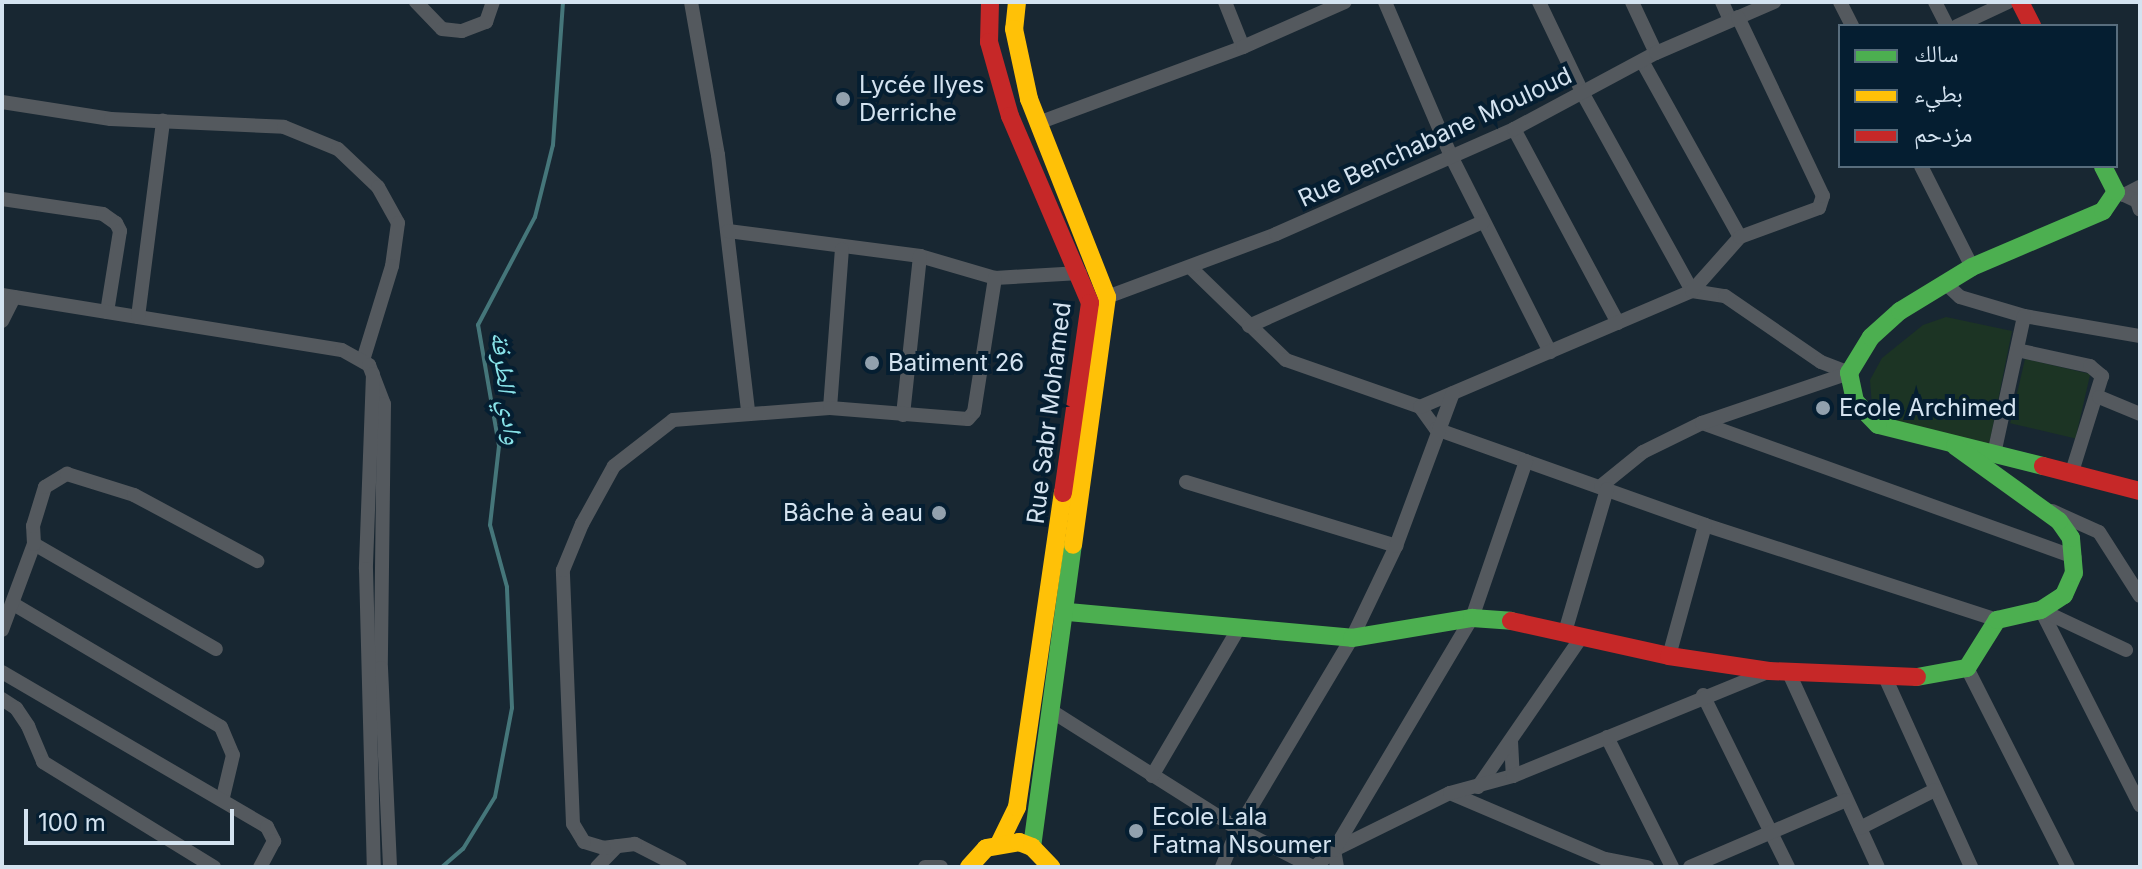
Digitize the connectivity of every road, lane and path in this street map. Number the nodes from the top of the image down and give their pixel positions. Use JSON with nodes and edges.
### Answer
{"nodes":[{"id":1,"x":416,"y":2,"type":"edge"},
{"id":2,"x":493,"y":2,"type":"edge"},
{"id":3,"x":691,"y":2,"type":"edge"},
{"id":4,"x":990,"y":2,"type":"edge"},
{"id":5,"x":1017,"y":2,"type":"edge"},
{"id":6,"x":1225,"y":2,"type":"edge"},
{"id":7,"x":1345,"y":2,"type":"edge"},
{"id":8,"x":1385,"y":2,"type":"edge"},
{"id":9,"x":1539,"y":2,"type":"edge"},
{"id":10,"x":1632,"y":2,"type":"edge"},
{"id":11,"x":1722,"y":2,"type":"edge"},
{"id":12,"x":1774,"y":2,"type":"edge"},
{"id":13,"x":1840,"y":2,"type":"edge"},
{"id":14,"x":1935,"y":2,"type":"edge"},
{"id":15,"x":2008,"y":2,"type":"edge"},
{"id":16,"x":2020,"y":2,"type":"edge"},
{"id":17,"x":1734,"y":19,"type":"junction"},
{"id":18,"x":1851,"y":24,"type":"edge"},
{"id":19,"x":1946,"y":24,"type":"edge"},
{"id":20,"x":1961,"y":24,"type":"edge"},
{"id":21,"x":2031,"y":24,"type":"edge"},
{"id":22,"x":1243,"y":47,"type":"junction"},
{"id":23,"x":1656,"y":53,"type":"junction"},
{"id":24,"x":1642,"y":61,"type":"junction"},
{"id":25,"x":1583,"y":94,"type":"junction"},
{"id":26,"x":2,"y":102,"type":"edge"},
{"id":27,"x":163,"y":121,"type":"junction"},
{"id":28,"x":1038,"y":123,"type":"junction"},
{"id":29,"x":1514,"y":129,"type":"junction"},
{"id":30,"x":1450,"y":154,"type":"junction"},
{"id":31,"x":1922,"y":168,"type":"edge"},
{"id":32,"x":2105,"y":168,"type":"edge"},
{"id":33,"x":2133,"y":198,"type":"edge"},
{"id":34,"x":2,"y":199,"type":"edge"},
{"id":35,"x":1483,"y":222,"type":"junction"},
{"id":36,"x":728,"y":231,"type":"junction"},
{"id":37,"x":1740,"y":237,"type":"junction"},
{"id":38,"x":842,"y":249,"type":"junction"},
{"id":39,"x":920,"y":256,"type":"junction"},
{"id":40,"x":1972,"y":267,"type":"junction"},
{"id":41,"x":1191,"y":268,"type":"junction"},
{"id":42,"x":1080,"y":273,"type":"junction"},
{"id":43,"x":995,"y":278,"type":"junction"},
{"id":44,"x":1946,"y":284,"type":"junction"},
{"id":45,"x":1692,"y":291,"type":"junction"},
{"id":46,"x":8,"y":296,"type":"edge"},
{"id":47,"x":1107,"y":297,"type":"junction"},
{"id":48,"x":107,"y":312,"type":"junction"},
{"id":49,"x":2024,"y":316,"type":"junction"},
{"id":50,"x":138,"y":317,"type":"junction"},
{"id":51,"x":2,"y":321,"type":"edge"},
{"id":52,"x":1618,"y":323,"type":"junction"},
{"id":53,"x":1249,"y":326,"type":"junction"},
{"id":54,"x":2140,"y":336,"type":"edge"},
{"id":55,"x":2017,"y":350,"type":"junction"},
{"id":56,"x":1550,"y":352,"type":"junction"},
{"id":57,"x":363,"y":360,"type":"junction"},
{"id":58,"x":1849,"y":373,"type":"junction"},
{"id":59,"x":373,"y":374,"type":"junction"},
{"id":60,"x":1453,"y":393,"type":"junction"},
{"id":61,"x":2099,"y":397,"type":"junction"},
{"id":62,"x":1420,"y":407,"type":"junction"},
{"id":63,"x":830,"y":408,"type":"junction"},
{"id":64,"x":748,"y":411,"type":"junction"},
{"id":65,"x":2140,"y":414,"type":"edge"},
{"id":66,"x":903,"y":415,"type":"junction"},
{"id":67,"x":1702,"y":423,"type":"junction"},
{"id":68,"x":1436,"y":429,"type":"junction"},
{"id":69,"x":1955,"y":446,"type":"junction"},
{"id":70,"x":1994,"y":454,"type":"junction"},
{"id":71,"x":1526,"y":461,"type":"junction"},
{"id":72,"x":2072,"y":472,"type":"junction"},
{"id":73,"x":1186,"y":482,"type":"dead end"},
{"id":74,"x":1604,"y":488,"type":"junction"},
{"id":75,"x":2140,"y":491,"type":"edge"},
{"id":76,"x":2044,"y":508,"type":"junction"},
{"id":77,"x":1705,"y":525,"type":"junction"},
{"id":78,"x":34,"y":544,"type":"junction"},
{"id":79,"x":1396,"y":546,"type":"junction"},
{"id":80,"x":2075,"y":557,"type":"junction"},
{"id":81,"x":257,"y":561,"type":"dead end"},
{"id":82,"x":2140,"y":596,"type":"edge"},
{"id":83,"x":15,"y":605,"type":"junction"},
{"id":84,"x":2041,"y":610,"type":"junction"},
{"id":85,"x":1068,"y":612,"type":"junction"},
{"id":86,"x":1472,"y":618,"type":"junction"},
{"id":87,"x":1997,"y":620,"type":"junction"},
{"id":88,"x":1240,"y":626,"type":"junction"},
{"id":89,"x":2,"y":630,"type":"edge"},
{"id":90,"x":1574,"y":634,"type":"junction"},
{"id":91,"x":1352,"y":638,"type":"junction"},
{"id":92,"x":216,"y":649,"type":"dead end"},
{"id":93,"x":2126,"y":650,"type":"dead end"},
{"id":94,"x":1669,"y":656,"type":"junction"},
{"id":95,"x":1967,"y":668,"type":"junction"},
{"id":96,"x":1769,"y":671,"type":"junction"},
{"id":97,"x":2,"y":672,"type":"edge"},
{"id":98,"x":1789,"y":673,"type":"junction"},
{"id":99,"x":1885,"y":677,"type":"junction"},
{"id":100,"x":1703,"y":695,"type":"junction"},
{"id":101,"x":2,"y":699,"type":"edge"},
{"id":102,"x":1053,"y":712,"type":"junction"},
{"id":103,"x":1607,"y":737,"type":"junction"},
{"id":104,"x":1511,"y":741,"type":"junction"},
{"id":105,"x":1152,"y":776,"type":"junction"},
{"id":106,"x":1513,"y":776,"type":"junction"},
{"id":107,"x":1478,"y":788,"type":"junction"},
{"id":108,"x":1935,"y":790,"type":"junction"},
{"id":109,"x":1456,"y":796,"type":"junction"},
{"id":110,"x":223,"y":797,"type":"junction"},
{"id":111,"x":1846,"y":800,"type":"junction"},
{"id":112,"x":2140,"y":805,"type":"edge"},
{"id":113,"x":1860,"y":828,"type":"junction"},
{"id":114,"x":1238,"y":829,"type":"junction"},
{"id":115,"x":1772,"y":831,"type":"junction"},
{"id":116,"x":1000,"y":842,"type":"junction"},
{"id":117,"x":617,"y":846,"type":"junction"},
{"id":118,"x":1032,"y":847,"type":"junction"},
{"id":119,"x":1334,"y":850,"type":"junction"},
{"id":120,"x":1694,"y":866,"type":"edge"},
{"id":121,"x":214,"y":867,"type":"edge"},
{"id":122,"x":260,"y":867,"type":"edge"},
{"id":123,"x":374,"y":867,"type":"edge"},
{"id":124,"x":390,"y":867,"type":"edge"},
{"id":125,"x":597,"y":867,"type":"edge"},
{"id":126,"x":680,"y":867,"type":"edge"},
{"id":127,"x":925,"y":867,"type":"edge"},
{"id":128,"x":941,"y":867,"type":"edge"},
{"id":129,"x":969,"y":867,"type":"edge"},
{"id":130,"x":1051,"y":867,"type":"edge"},
{"id":131,"x":1222,"y":867,"type":"edge"},
{"id":132,"x":1314,"y":867,"type":"edge"},
{"id":133,"x":1337,"y":867,"type":"edge"},
{"id":134,"x":1647,"y":867,"type":"edge"},
{"id":135,"x":1672,"y":867,"type":"edge"},
{"id":136,"x":1788,"y":867,"type":"edge"},
{"id":137,"x":1878,"y":867,"type":"edge"},
{"id":138,"x":1971,"y":867,"type":"edge"},
{"id":139,"x":2068,"y":867,"type":"edge"}],
"edges":[{"from":1,"to":2,"type":"street"},
{"from":3,"to":36,"type":"street"},
{"from":4,"to":42,"type":"main road","name":"Rue Sabr Mohamed"},
{"from":5,"to":28,"type":"main road"},
{"from":6,"to":22,"type":"street"},
{"from":7,"to":22,"type":"street"},
{"from":8,"to":30,"type":"street"},
{"from":9,"to":25,"type":"street"},
{"from":10,"to":23,"type":"street"},
{"from":11,"to":17,"type":"street"},
{"from":12,"to":17,"type":"street","name":"Rue Benchabane Mouloud"},
{"from":13,"to":18,"type":"street"},
{"from":14,"to":19,"type":"street"},
{"from":15,"to":20,"type":"street"},
{"from":16,"to":21,"type":"main road"},
{"from":17,"to":23,"type":"street","name":"Rue Benchabane Mouloud"},
{"from":17,"to":37,"type":"street"},
{"from":22,"to":28,"type":"street"},
{"from":23,"to":24,"type":"street","name":"Rue Benchabane Mouloud"},
{"from":24,"to":25,"type":"street","name":"Rue Benchabane Mouloud"},
{"from":24,"to":37,"type":"street"},
{"from":25,"to":29,"type":"street","name":"Rue Benchabane Mouloud"},
{"from":25,"to":45,"type":"street"},
{"from":26,"to":27,"type":"street"},
{"from":27,"to":50,"type":"street"},
{"from":27,"to":57,"type":"street"},
{"from":28,"to":47,"type":"main road"},
{"from":29,"to":30,"type":"street","name":"Rue Benchabane Mouloud"},
{"from":29,"to":52,"type":"street"},
{"from":30,"to":35,"type":"street"},
{"from":30,"to":41,"type":"street","name":"Rue Benchabane Mouloud"},
{"from":31,"to":40,"type":"street"},
{"from":32,"to":33,"type":"main road"},
{"from":33,"to":40,"type":"main road"},
{"from":34,"to":48,"type":"street"},
{"from":35,"to":53,"type":"street"},
{"from":35,"to":56,"type":"street"},
{"from":36,"to":38,"type":"street"},
{"from":36,"to":64,"type":"street"},
{"from":37,"to":45,"type":"street"},
{"from":38,"to":39,"type":"street"},
{"from":38,"to":63,"type":"street"},
{"from":39,"to":43,"type":"street"},
{"from":39,"to":66,"type":"street"},
{"from":40,"to":44,"type":"main road"},
{"from":41,"to":47,"type":"street","name":"Rue Benchabane Mouloud"},
{"from":41,"to":53,"type":"street"},
{"from":42,"to":43,"type":"street"},
{"from":42,"to":116,"type":"main road","name":"Rue Sabr Mohamed"},
{"from":43,"to":66,"type":"street"},
{"from":44,"to":49,"type":"street"},
{"from":44,"to":58,"type":"main road"},
{"from":45,"to":52,"type":"street"},
{"from":45,"to":58,"type":"street"},
{"from":46,"to":48,"type":"street"},
{"from":46,"to":51,"type":"street"},
{"from":47,"to":85,"type":"main road"},
{"from":48,"to":50,"type":"street"},
{"from":49,"to":54,"type":"street"},
{"from":49,"to":55,"type":"street"},
{"from":50,"to":57,"type":"street"},
{"from":52,"to":56,"type":"street"},
{"from":53,"to":62,"type":"street"},
{"from":55,"to":61,"type":"street"},
{"from":55,"to":70,"type":"street"},
{"from":56,"to":60,"type":"street"},
{"from":57,"to":59,"type":"street"},
{"from":58,"to":67,"type":"street"},
{"from":58,"to":69,"type":"main road"},
{"from":59,"to":123,"type":"street"},
{"from":59,"to":124,"type":"street"},
{"from":60,"to":62,"type":"street"},
{"from":60,"to":68,"type":"street"},
{"from":61,"to":65,"type":"street"},
{"from":61,"to":72,"type":"street"},
{"from":62,"to":68,"type":"street"},
{"from":63,"to":64,"type":"street"},
{"from":63,"to":66,"type":"street"},
{"from":64,"to":117,"type":"street"},
{"from":67,"to":74,"type":"street"},
{"from":67,"to":80,"type":"street"},
{"from":68,"to":71,"type":"street"},
{"from":68,"to":79,"type":"street"},
{"from":69,"to":70,"type":"main road"},
{"from":69,"to":76,"type":"main road"},
{"from":70,"to":72,"type":"main road"},
{"from":71,"to":74,"type":"street"},
{"from":71,"to":86,"type":"street"},
{"from":72,"to":75,"type":"main road"},
{"from":73,"to":79,"type":"street"},
{"from":74,"to":77,"type":"street"},
{"from":74,"to":90,"type":"street"},
{"from":76,"to":80,"type":"main road"},
{"from":76,"to":82,"type":"street"},
{"from":77,"to":87,"type":"street"},
{"from":77,"to":94,"type":"street"},
{"from":78,"to":81,"type":"street"},
{"from":78,"to":83,"type":"street"},
{"from":78,"to":92,"type":"street"},
{"from":79,"to":91,"type":"street"},
{"from":80,"to":84,"type":"main road"},
{"from":83,"to":89,"type":"street"},
{"from":83,"to":110,"type":"street"},
{"from":84,"to":87,"type":"main road"},
{"from":84,"to":93,"type":"street"},
{"from":84,"to":112,"type":"street"},
{"from":85,"to":88,"type":"main road"},
{"from":85,"to":102,"type":"main road"},
{"from":86,"to":90,"type":"main road"},
{"from":86,"to":91,"type":"main road"},
{"from":86,"to":119,"type":"street"},
{"from":87,"to":95,"type":"main road"},
{"from":88,"to":91,"type":"main road"},
{"from":88,"to":105,"type":"street"},
{"from":90,"to":94,"type":"main road"},
{"from":90,"to":104,"type":"street"},
{"from":91,"to":114,"type":"street"},
{"from":94,"to":96,"type":"main road"},
{"from":95,"to":99,"type":"main road"},
{"from":95,"to":139,"type":"street"},
{"from":96,"to":98,"type":"main road"},
{"from":96,"to":100,"type":"street"},
{"from":97,"to":110,"type":"street"},
{"from":98,"to":99,"type":"main road"},
{"from":98,"to":111,"type":"street"},
{"from":99,"to":108,"type":"street"},
{"from":100,"to":103,"type":"street"},
{"from":100,"to":115,"type":"street"},
{"from":101,"to":121,"type":"street"},
{"from":102,"to":105,"type":"street"},
{"from":102,"to":118,"type":"main road"},
{"from":103,"to":106,"type":"street"},
{"from":103,"to":135,"type":"street"},
{"from":104,"to":106,"type":"street"},
{"from":104,"to":107,"type":"street"},
{"from":105,"to":114,"type":"street"},
{"from":106,"to":107,"type":"street"},
{"from":107,"to":109,"type":"street"},
{"from":108,"to":113,"type":"street"},
{"from":108,"to":138,"type":"street"},
{"from":109,"to":119,"type":"street"},
{"from":109,"to":134,"type":"street"},
{"from":110,"to":122,"type":"street"},
{"from":111,"to":113,"type":"street"},
{"from":111,"to":115,"type":"street"},
{"from":113,"to":137,"type":"street"},
{"from":114,"to":131,"type":"street"},
{"from":114,"to":132,"type":"street"},
{"from":115,"to":120,"type":"street"},
{"from":115,"to":136,"type":"street"},
{"from":116,"to":118,"type":"main road"},
{"from":116,"to":129,"type":"main road"},
{"from":117,"to":125,"type":"street"},
{"from":117,"to":126,"type":"street"},
{"from":118,"to":130,"type":"main road"},
{"from":119,"to":132,"type":"street"},
{"from":119,"to":133,"type":"street"},
{"from":127,"to":128,"type":"street"}]}
